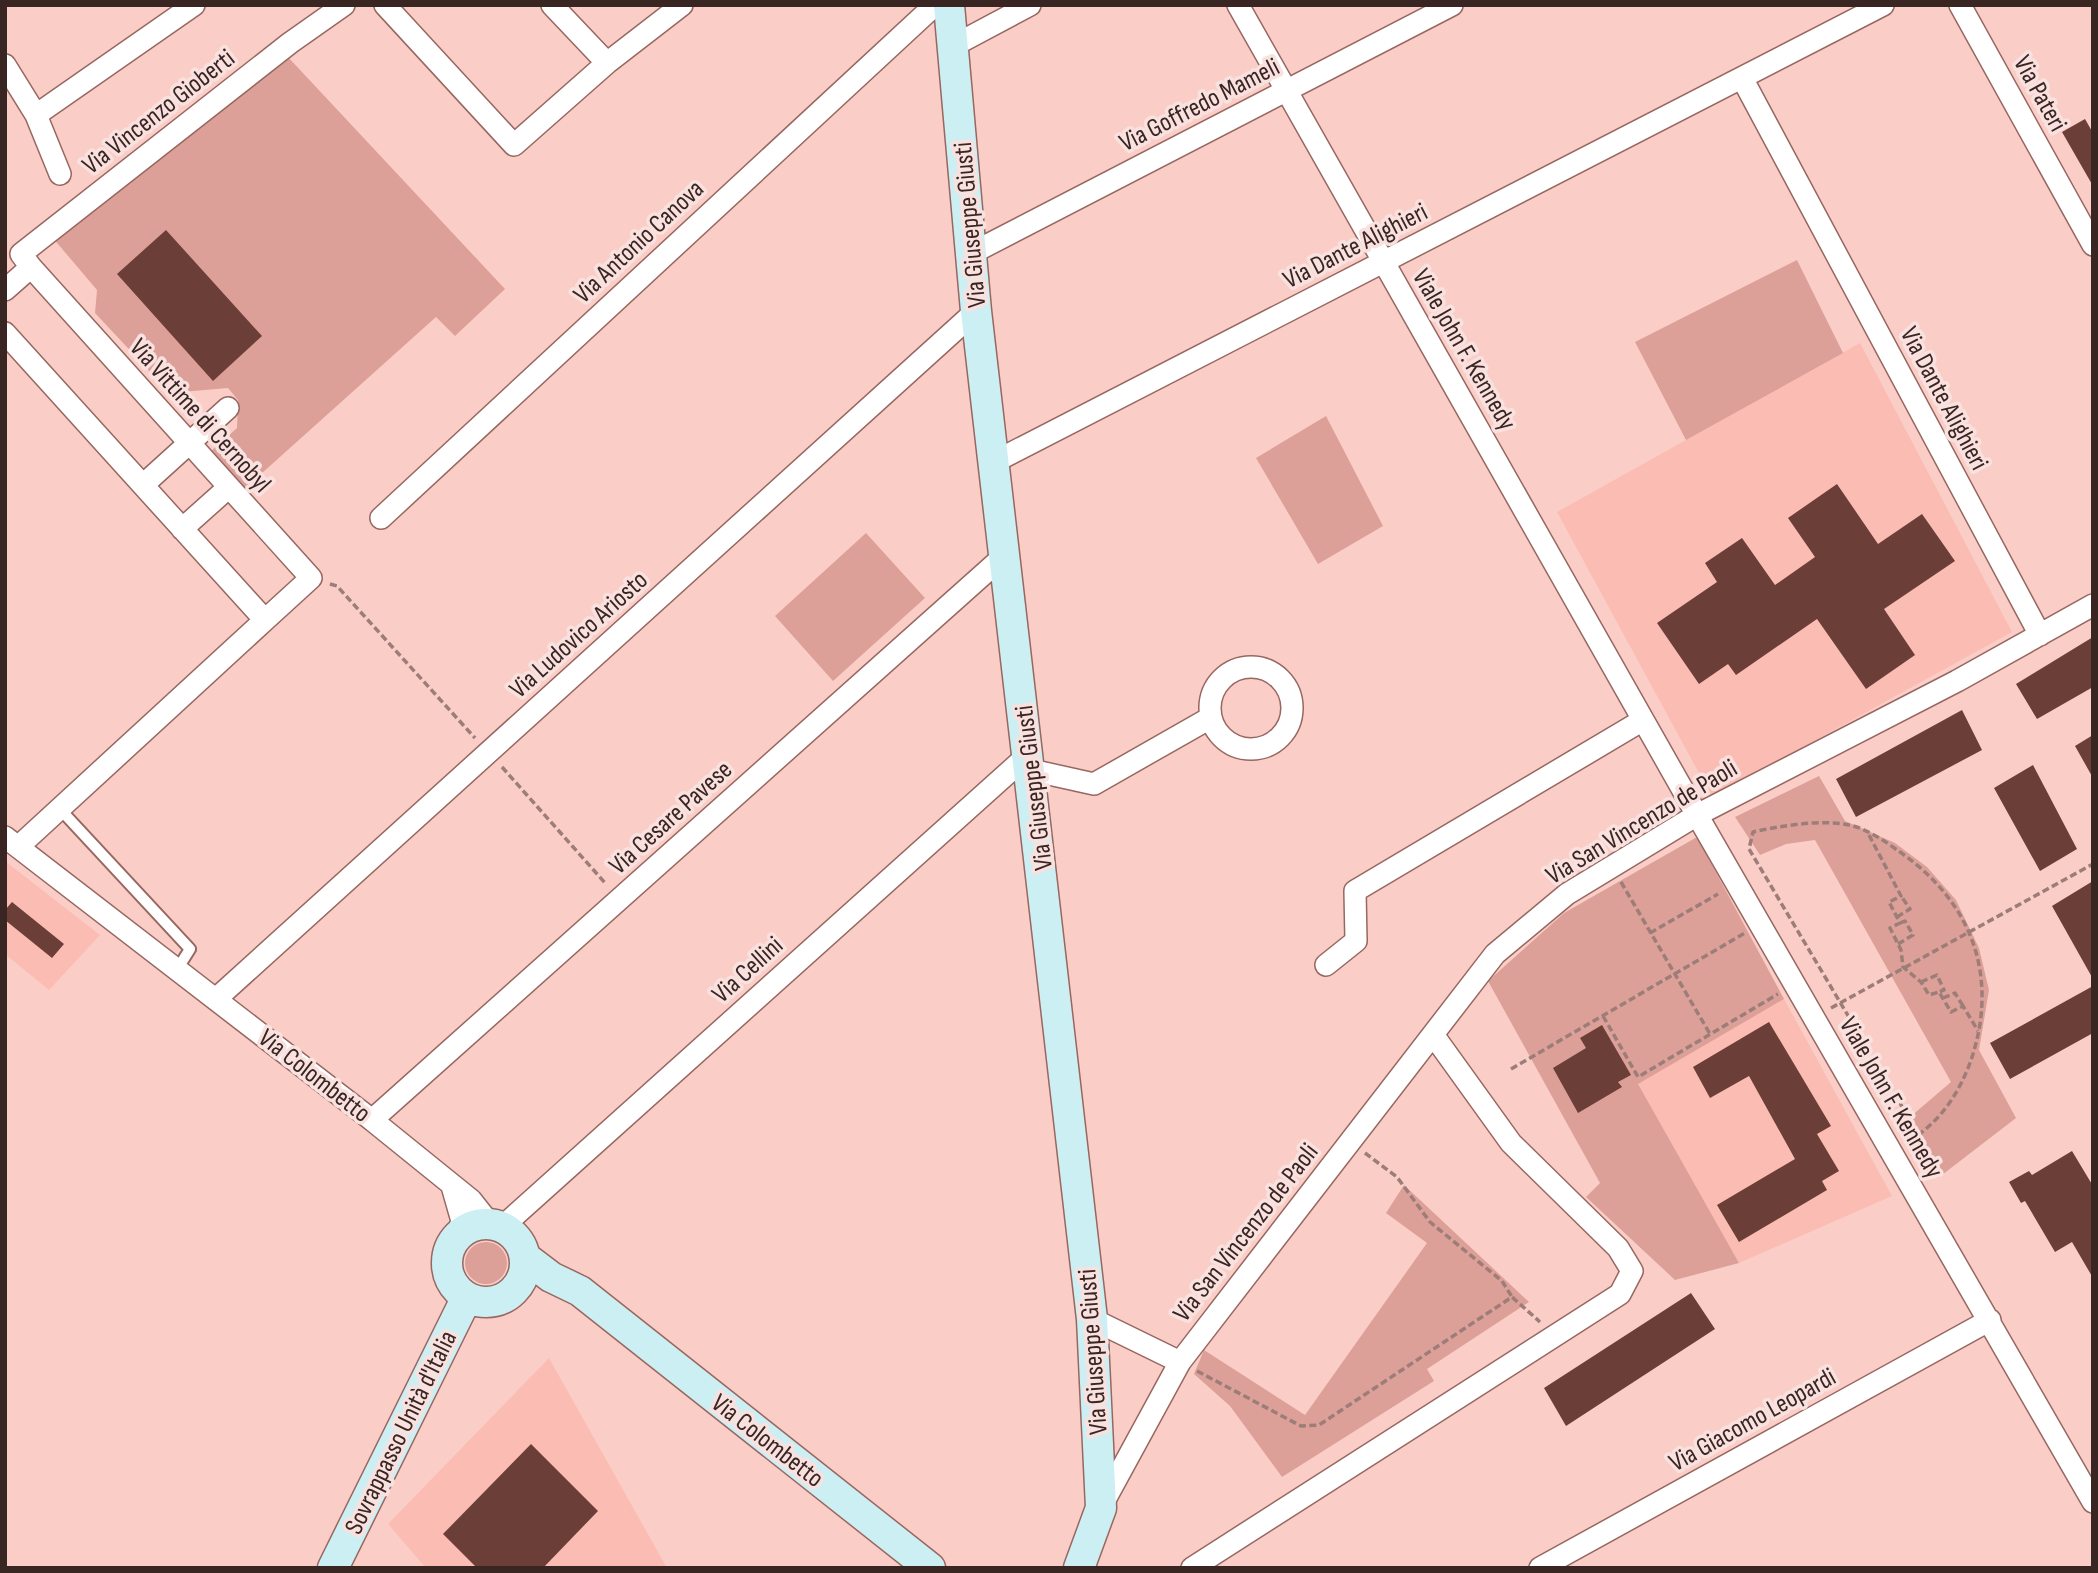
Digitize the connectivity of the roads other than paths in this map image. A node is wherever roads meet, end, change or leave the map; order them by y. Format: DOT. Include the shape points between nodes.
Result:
graph roads {
  1 [pos="194,5"];
  2 [pos="344,5"];
  3 [pos="385,5"];
  4 [pos="552,5"];
  5 [pos="682,5"];
  6 [pos="935,5"];
  7 [pos="949,5"];
  8 [pos="1030,5"];
  9 [pos="1238,5"];
  10 [pos="1452,5"];
  11 [pos="1883,5"];
  12 [pos="1960,5"];
  13 [pos="953,46"];
  14 [pos="607,64"];
  15 [pos="5,65"];
  16 [pos="1742,78"];
  17 [pos="1286,92"];
  18 [pos="36,115"];
  19 [pos="60,174"];
  20 [pos="2093,245"];
  21 [pos="972,253"];
  22 [pos="1383,262"];
  23 [pos="31,267"];
  24 [pos="5,290"];
  25 [pos="976,312"];
  26 [pos="5,333"];
  27 [pos="229,408"];
  28 [pos="189,443"];
  29 [pos="994,462"];
  30 [pos="143,485"];
  31 [pos="229,487"];
  32 [pos="381,519"];
  33 [pos="182,529"];
  34 [pos="1005,555"];
  35 [pos="2093,605"];
  36 [pos="265,620"];
  37 [pos="2040,635"];
  38 [pos="1210,718"];
  39 [pos="1643,720"];
  40 [pos="1030,762"];
  41 [pos="60,808"];
  42 [pos="1697,815"];
  43 [pos="12,842"];
  44 [pos="1326,965"];
  45 [pos="178,968"];
  46 [pos="217,998"];
  47 [pos="1434,1037"];
  48 [pos="372,1120"];
  49 [pos="451,1184"];
  50 [pos="496,1225"];
  51 [pos="457,1236"];
  52 [pos="526,1258"];
  53 [pos="510,1295"];
  54 [pos="467,1297"];
  55 [pos="606,1311"];
  56 [pos="1092,1318"];
  57 [pos="1990,1320"];
  58 [pos="1180,1362"];
  59 [pos="2093,1502"];
  60 [pos="1101,1508"];
  61 [pos="333,1568"];
  62 [pos="930,1568"];
  63 [pos="1079,1568"];
  64 [pos="1192,1568"];
  65 [pos="1540,1568"];
  1 -- 18 [label="street"];
  2 -- 23 [label="street, Via Vincenzo Gioberti" via="21,254"];
  3 -- 14 [label="street" via="514,145"];
  4 -- 14 [label="street"];
  5 -- 14 [label="street"];
  6 -- 32 [label="street, Via Antonio Canova"];
  7 -- 13 [label="street, Via Giuseppe Giusti"];
  8 -- 13 [label="street"];
  9 -- 17 [label="street, Viale John F. Kennedy"];
  10 -- 17 [label="street, Via Goffredo Mameli"];
  11 -- 16 [label="street, Via Dante Alighieri"];
  12 -- 20 [label="street, Via Pateri"];
  13 -- 21 [label="street, Via Giuseppe Giusti"];
  15 -- 18 [label="street"];
  16 -- 22 [label="street, Via Dante Alighieri"];
  16 -- 37 [label="street, Via Dante Alighieri"];
  17 -- 21 [label="street, Via Goffredo Mameli"];
  17 -- 22 [label="street, Viale John F. Kennedy"];
  18 -- 19 [label="street"];
  21 -- 25 [label="street, Via Giuseppe Giusti"];
  22 -- 29 [label="street, Via Dante Alighieri"];
  22 -- 39 [label="street, Viale John F. Kennedy"];
  23 -- 24 [label="street"];
  23 -- 28 [label="street, Via Vittime di Cernobyl"];
  25 -- 29 [label="street, Via Giuseppe Giusti"];
  25 -- 46 [label="street, Via Ludovico Ariosto"];
  26 -- 30 [label="street"];
  27 -- 28 [label="street"];
  28 -- 30 [label="street"];
  28 -- 31 [label="street, Via Vittime di Cernobyl"];
  29 -- 34 [label="street, Via Giuseppe Giusti"];
  30 -- 33 [label="street"];
  31 -- 33 [label="street"];
  31 -- 36 [label="street, Via Vittime di Cernobyl" via="311,578"];
  33 -- 36 [label="street"];
  34 -- 40 [label="street, Via Giuseppe Giusti"];
  34 -- 48 [label="street, Via Cesare Pavese"];
  35 -- 37 [label="street, Via San Vincenzo de Paoli"];
  36 -- 41 [label="street"];
  37 -- 42 [label="street, Via San Vincenzo de Paoli"];
  38 -- 40 [label="street" via="1094,784"];
  39 -- 42 [label="street, Viale John F. Kennedy"];
  39 -- 44 [label="street" via="1355,891 1356,942"];
  40 -- 50 [label="street, Via Cellini"];
  40 -- 56 [label="street, Via Giuseppe Giusti"];
  41 -- 43 [label="street"];
  41 -- 45 [label="lane" via="190,949"];
  42 -- 47 [label="street, Via San Vincenzo de Paoli" via="1567,894 1495,954"];
  42 -- 57 [label="street, Viale John F. Kennedy"];
  43 -- 45 [label="street, Via Colombetto"];
  45 -- 46 [label="street, Via Colombetto"];
  46 -- 48 [label="street, Via Colombetto"];
  47 -- 58 [label="street, Via San Vincenzo de Paoli"];
  47 -- 64 [label="street" via="1511,1143 1618,1248 1632,1271 1620,1294"];
  48 -- 49 [label="street, Via Colombetto"];
  49 -- 50 [label="street, Via Colombetto"];
  49 -- 51 [label="street" via="462,1221"];
  50 -- 51 [label="street" via="478,1224"];
  50 -- 52 [label="street, Via Colombetto" via="518,1240"];
  51 -- 54 [label="street" via="448,1253 448,1274"];
  52 -- 53 [label="street" via="521,1283"];
  52 -- 55 [label="street, Via Colombetto"];
  53 -- 54 [label="street, Via Colombetto" via="484,1303"];
  53 -- 55 [label="street, Via Colombetto" via="550,1293"];
  54 -- 61 [label="street, Sovrappasso Unità d'Italia"];
  55 -- 62 [label="street, Via Colombetto"];
  56 -- 58 [label="street, Via San Vincenzo de Paoli"];
  56 -- 60 [label="street, Via Giuseppe Giusti"];
  57 -- 59 [label="street, Viale John F. Kennedy"];
  57 -- 65 [label="street, Via Giacomo Leopardi"];
  58 -- 60 [label="street, Via San Vincenzo de Paoli"];
  60 -- 63 [label="street, Via Giuseppe Giusti"];
}
